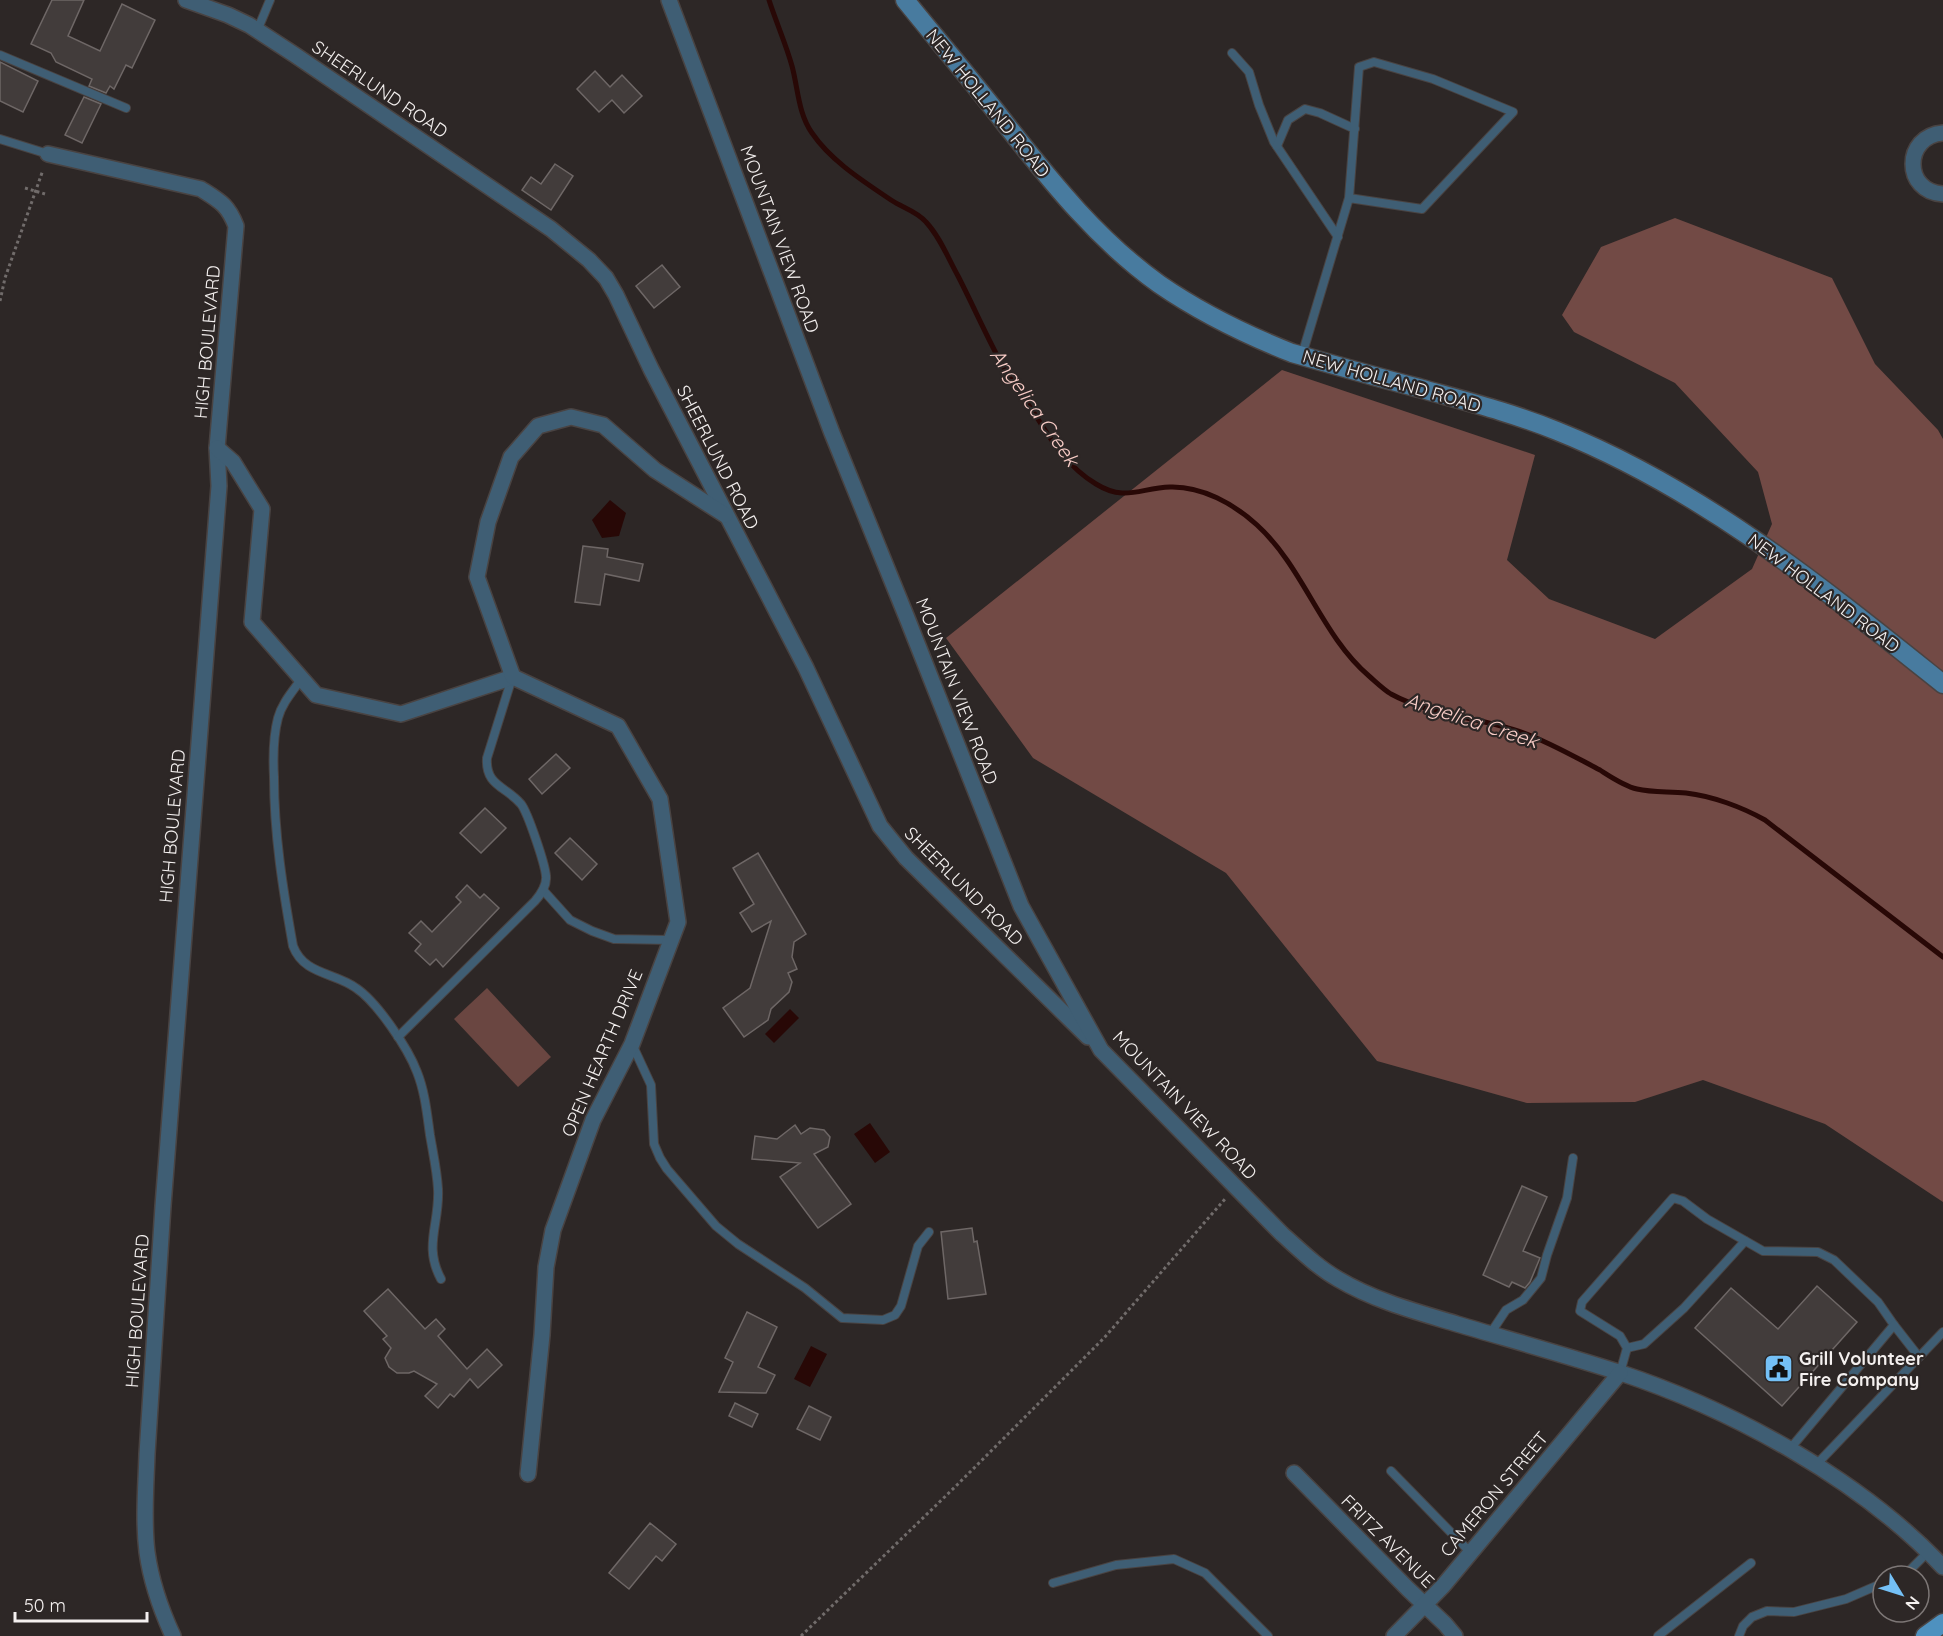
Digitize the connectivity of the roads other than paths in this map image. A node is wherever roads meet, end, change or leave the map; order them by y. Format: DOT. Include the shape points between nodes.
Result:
graph roads {
  1 [pos="186,0"];
  2 [pos="270,0"];
  3 [pos="669,0"];
  4 [pos="905,0"];
  5 [pos="257,31"];
  6 [pos="1232,53"];
  7 [pos="0,56"];
  8 [pos="126,108"];
  9 [pos="1355,129"];
  10 [pos="1943,134"];
  11 [pos="0,139"];
  12 [pos="1277,146"];
  13 [pos="48,154"];
  14 [pos="1943,194"];
  15 [pos="1349,198"];
  16 [pos="1338,237"];
  17 [pos="1302,356"];
  18 [pos="217,448"];
  19 [pos="726,516"];
  20 [pos="513,677"];
  21 [pos="302,678"];
  22 [pos="1943,684"];
  23 [pos="543,890"];
  24 [pos="671,940"];
  25 [pos="398,1038"];
  26 [pos="632,1044"];
  27 [pos="1101,1050"];
  28 [pos="1573,1158"];
  29 [pos="929,1232"];
  30 [pos="1744,1242"];
  31 [pos="441,1279"];
  32 [pos="1894,1325"];
  33 [pos="1943,1332"];
  34 [pos="1490,1334"];
  35 [pos="1627,1348"];
  36 [pos="1919,1357"];
  37 [pos="1620,1373"];
  38 [pos="1789,1450"];
  39 [pos="1816,1465"];
  40 [pos="1391,1471"];
  41 [pos="1294,1473"];
  42 [pos="528,1474"];
  43 [pos="1928,1552"];
  44 [pos="1471,1553"];
  45 [pos="1751,1563"];
  46 [pos="1916,1564"];
  47 [pos="1943,1567"];
  48 [pos="1053,1584"];
  49 [pos="1871,1588"];
  50 [pos="1425,1605"];
  51 [pos="1943,1623"];
  52 [pos="173,1636"];
  53 [pos="1268,1636"];
  54 [pos="1394,1636"];
  55 [pos="1455,1636"];
  56 [pos="1658,1636"];
  57 [pos="1739,1636"];
  58 [pos="1925,1636"];
  1 -- 5 [label="street, SHEERLUND ROAD" via="228,15"];
  2 -- 5 [label="lane"];
  3 -- 27 [label="street, MOUNTAIN VIEW ROAD" via="832,433 1021,906"];
  4 -- 17 [label="main road, NEW HOLLAND ROAD" via="1048,178 1121,253 1201,311"];
  5 -- 19 [label="street, SHEERLUND ROAD" via="551,229 606,278"];
  6 -- 12 [label="lane" via="1249,72"];
  7 -- 8 [label="lane"];
  9 -- 12 [label="lane" via="1305,109 1288,120"];
  9 -- 15 [label="lane"];
  9 -- 15 [label="lane" via="1359,67 1374,62 1433,79 1513,111 1422,209"];
  10 -- 14 [label="street" via="1926,138 1918,146 1913,166 1921,185"];
  11 -- 13 [label="lane"];
  12 -- 16 [label="lane"];
  13 -- 18 [label="street, HIGH BOULEVARD" via="201,189 229,210 236,226"];
  15 -- 16 [label="lane"];
  16 -- 17 [label="lane"];
  17 -- 22 [label="main road, NEW HOLLAND ROAD" via="1556,430 1635,467 1686,494 1794,567"];
  18 -- 21 [label="street" via="234,462 262,509 252,621"];
  18 -- 52 [label="street, HIGH BOULEVARD" via="219,486 146,1482 147,1551 155,1588"];
  19 -- 20 [label="street" via="655,470 603,425 571,417 538,426 511,457 488,522 477,577"];
  19 -- 27 [label="street, SHEERLUND ROAD" via="806,668 880,826 906,858"];
  20 -- 21 [label="street" via="401,714 316,695"];
  20 -- 23 [label="lane" via="486,769 489,777 521,804 531,823 546,876"];
  20 -- 24 [label="street, OPEN HEARTH DRIVE" via="618,726 660,799 678,922"];
  21 -- 25 [label="lane" via="278,718 273,759 278,848 293,946 306,966 355,987"];
  23 -- 24 [label="lane" via="570,920 592,931 614,939"];
  23 -- 25 [label="lane"];
  24 -- 26 [label="street, OPEN HEARTH DRIVE"];
  25 -- 31 [label="lane" via="418,1073 427,1114 438,1192 431,1245"];
  26 -- 29 [label="lane" via="651,1085 654,1144 667,1169 716,1226 842,1318 883,1320 895,1315 918,1246"];
  26 -- 42 [label="street, OPEN HEARTH DRIVE" via="593,1120 553,1230 546,1267"];
  27 -- 34 [label="street, MOUNTAIN VIEW ROAD" via="1308,1258 1337,1279 1373,1297"];
  28 -- 34 [label="lane" via="1567,1198 1541,1278 1523,1300 1506,1310"];
  30 -- 32 [label="lane" via="1763,1251 1818,1252 1834,1260 1878,1302"];
  30 -- 35 [label="lane" via="1684,1308 1644,1344"];
  30 -- 35 [label="lane" via="1673,1198 1582,1302 1580,1311 1620,1336"];
  32 -- 36 [label="lane"];
  32 -- 38 [label="lane"];
  33 -- 36 [label="lane"];
  34 -- 37 [label="street, MOUNTAIN VIEW ROAD"];
  35 -- 37 [label="lane"];
  36 -- 39 [label="lane"];
  37 -- 38 [label="street, MOUNTAIN VIEW ROAD" via="1704,1406"];
  37 -- 44 [label="street, CAMERON STREET"];
  38 -- 39 [label="street, MOUNTAIN VIEW ROAD"];
  39 -- 43 [label="street, MOUNTAIN VIEW ROAD" via="1886,1515"];
  40 -- 44 [label="lane"];
  41 -- 50 [label="street, FRITZ AVENUE"];
  43 -- 46 [label="lane"];
  43 -- 47 [label="street, MOUNTAIN VIEW ROAD"];
  44 -- 50 [label="street, CAMERON STREET"];
  45 -- 56 [label="lane"];
  48 -- 53 [label="lane" via="1116,1565 1174,1559 1205,1573"];
  49 -- 57 [label="lane" via="1794,1612 1767,1611 1752,1617"];
  50 -- 54 [label="street, CAMERON STREET"];
  50 -- 55 [label="street, FRITZ AVENUE"];
  51 -- 58 [label="main road"];
}
